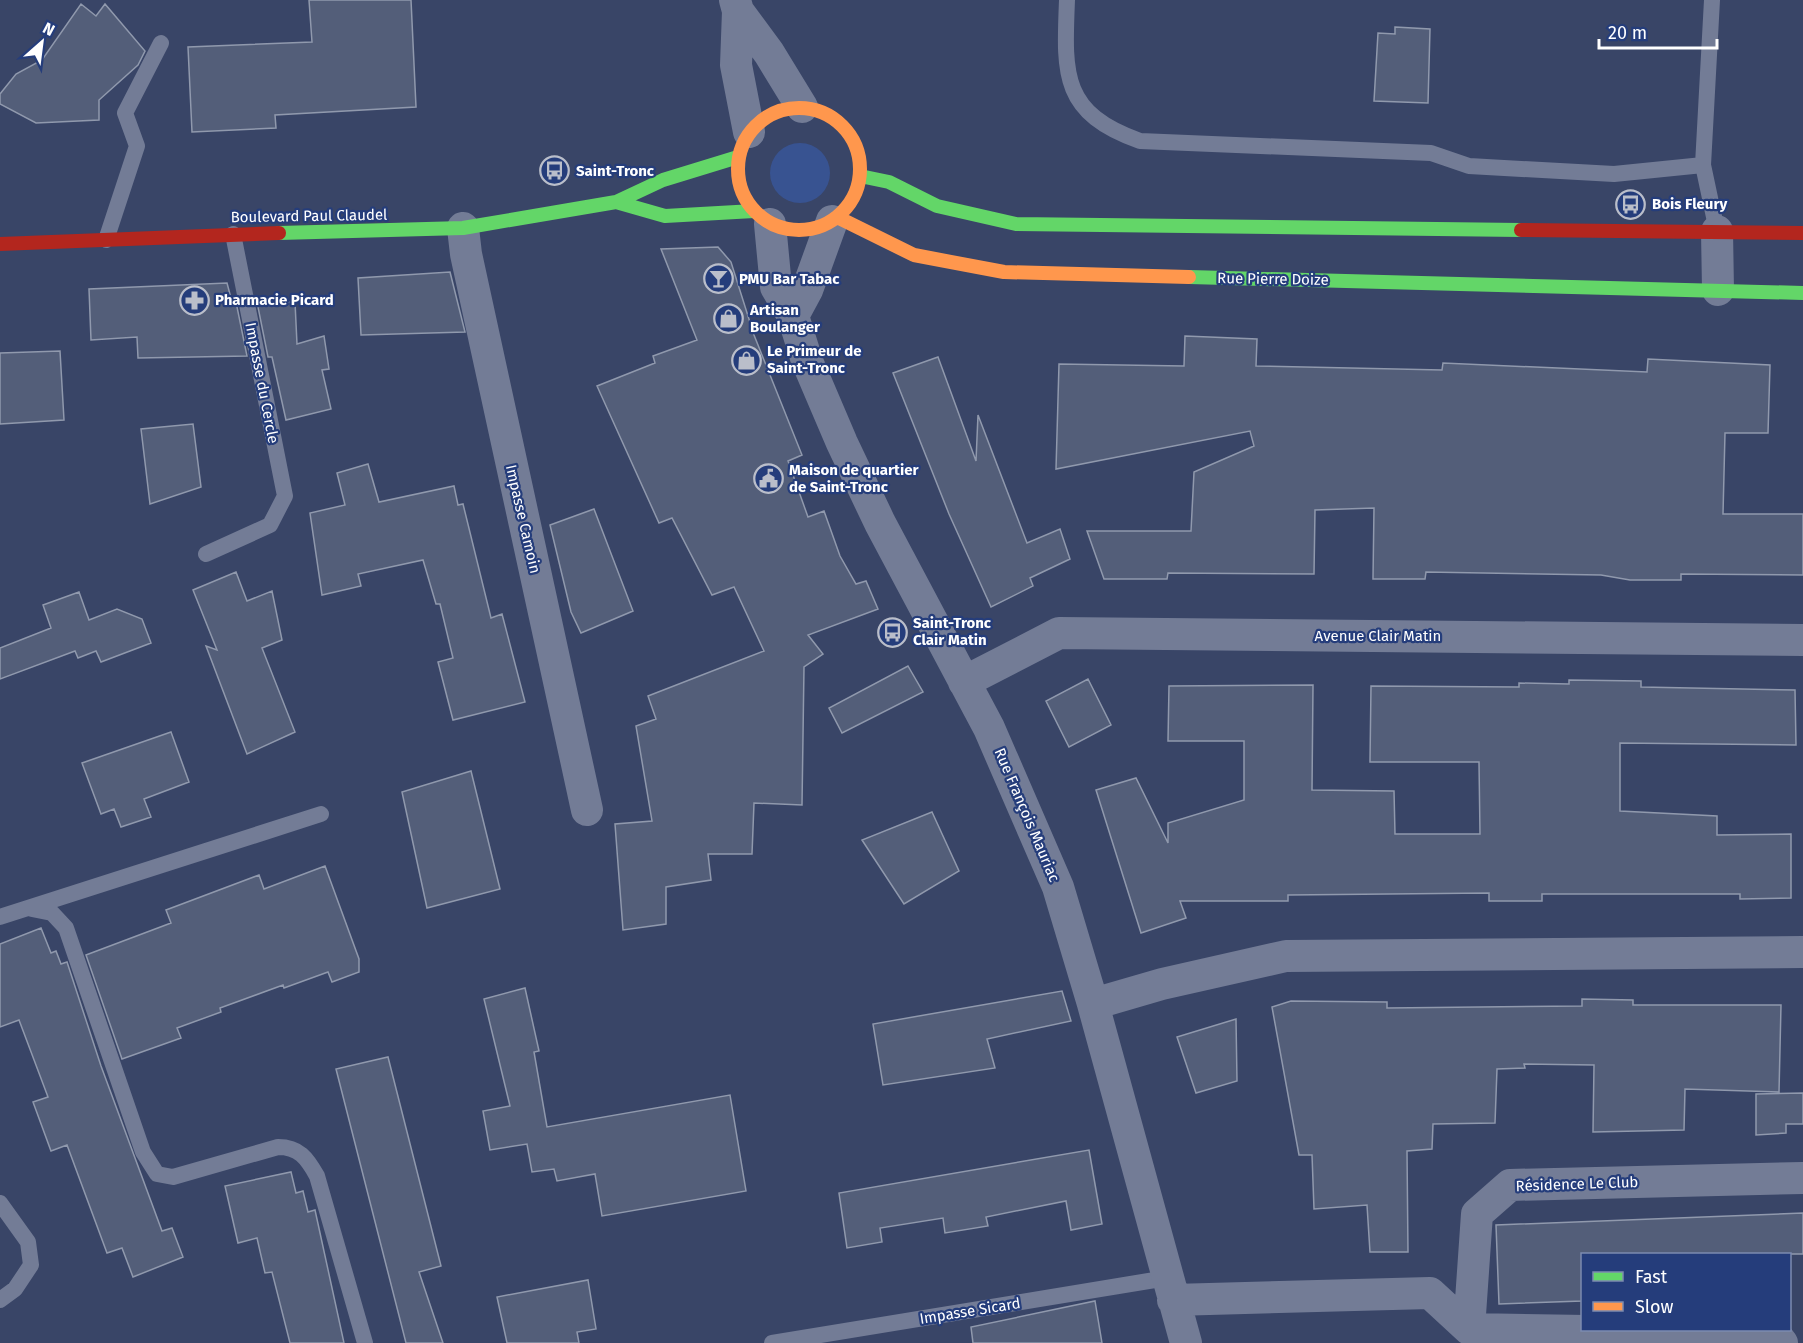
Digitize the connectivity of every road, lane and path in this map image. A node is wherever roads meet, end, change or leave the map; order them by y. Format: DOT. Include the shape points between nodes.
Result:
graph roads {
  1 [pos="1067,0"];
  2 [pos="1712,0"];
  3 [pos="736,5"];
  4 [pos="161,43"];
  5 [pos="802,107"];
  6 [pos="744,145"];
  7 [pos="1703,165"];
  8 [pos="860,176"];
  9 [pos="616,202"];
  10 [pos="762,217"];
  11 [pos="835,219"];
  12 [pos="463,228"];
  13 [pos="1717,231"];
  14 [pos="1803,233"];
  15 [pos="233,234"];
  16 [pos="106,240"];
  17 [pos="1,246"];
  18 [pos="1718,290"];
  19 [pos="1803,293"];
  20 [pos="793,316"];
  21 [pos="206,554"];
  22 [pos="1803,640"];
  23 [pos="964,682"];
  24 [pos="587,810"];
  25 [pos="321,814"];
  26 [pos="32,909"];
  27 [pos="0,917"];
  28 [pos="1803,952"];
  29 [pos="1093,1004"];
  30 [pos="1803,1178"];
  31 [pos="0,1203"];
  32 [pos="1170,1289"];
  33 [pos="0,1300"];
  34 [pos="1468,1329"];
  35 [pos="1581,1331"];
  36 [pos="1591,1331"];
  37 [pos="364,1343"];
  38 [pos="772,1343"];
  39 [pos="1186,1343"];
  40 [pos="1782,1343"];
  1 -- 7 [label="lane" via="1065,60 1074,95 1116,132 1140,141 1431,153 1468,166 1614,174"];
  2 -- 7 [label="lane"];
  3 -- 5 [label="street, Rue François Mauriac"];
  3 -- 6 [label="street, Rue François Mauriac" via="736,65"];
  4 -- 16 [label="lane" via="125,113 137,146"];
  5 -- 6 [label="street" via="764,118"];
  5 -- 8 [label="street" via="832,117 845,128 860,159"];
  6 -- 9 [label="street, Boulevard Paul Claudel"];
  6 -- 10 [label="street, Rue François Mauriac" via="738,177 743,195"];
  7 -- 13 [label="lane"];
  8 -- 11 [label="street" via="856,192"];
  8 -- 13 [label="street" via="889,182 937,206 1016,224"];
  9 -- 10 [label="street, Boulevard Paul Claudel" via="665,216"];
  9 -- 12 [label="street, Boulevard Paul Claudel"];
  10 -- 11 [label="street" via="791,230 812,229"];
  10 -- 20 [label="street, Rue François Mauriac" via="776,287"];
  11 -- 18 [label="street, Rue Pierre Doize" via="914,255 1004,272"];
  11 -- 20 [label="street"];
  12 -- 15 [label="street, Boulevard Paul Claudel"];
  12 -- 24 [label="street, Impasse Camoin" via="465,254"];
  13 -- 14 [label="street"];
  13 -- 18 [label="street"];
  15 -- 16 [label="street, Boulevard Paul Claudel"];
  15 -- 21 [label="lane, Impasse du Cercle" via="285,496 270,525"];
  16 -- 17 [label="street, Boulevard Paul Claudel"];
  18 -- 19 [label="street, Rue Pierre Doize"];
  20 -- 23 [label="street, Rue François Mauriac" via="807,361 842,443"];
  22 -- 23 [label="street, Avenue Clair Matin" via="1059,633"];
  23 -- 29 [label="street, Rue François Mauriac" via="1058,887"];
  25 -- 26 [label="lane"];
  26 -- 27 [label="lane"];
  26 -- 37 [label="lane" via="52,913 66,928 143,1152 157,1174 173,1177 278,1147 291,1147 310,1163"];
  28 -- 29 [label="street" via="1286,956"];
  29 -- 32 [label="street, Rue François Mauriac"];
  30 -- 34 [label="street, Résidence Le Club" via="1510,1185 1477,1214"];
  31 -- 33 [label="lane" via="28,1242 31,1265 15,1289"];
  32 -- 34 [label="street" via="1430,1293"];
  32 -- 38 [label="lane, Impasse Sicard"];
  32 -- 39 [label="street, Rue François Mauriac"];
  34 -- 35 [label="street"];
  36 -- 40 [label="street" via="1775,1334"];
}
